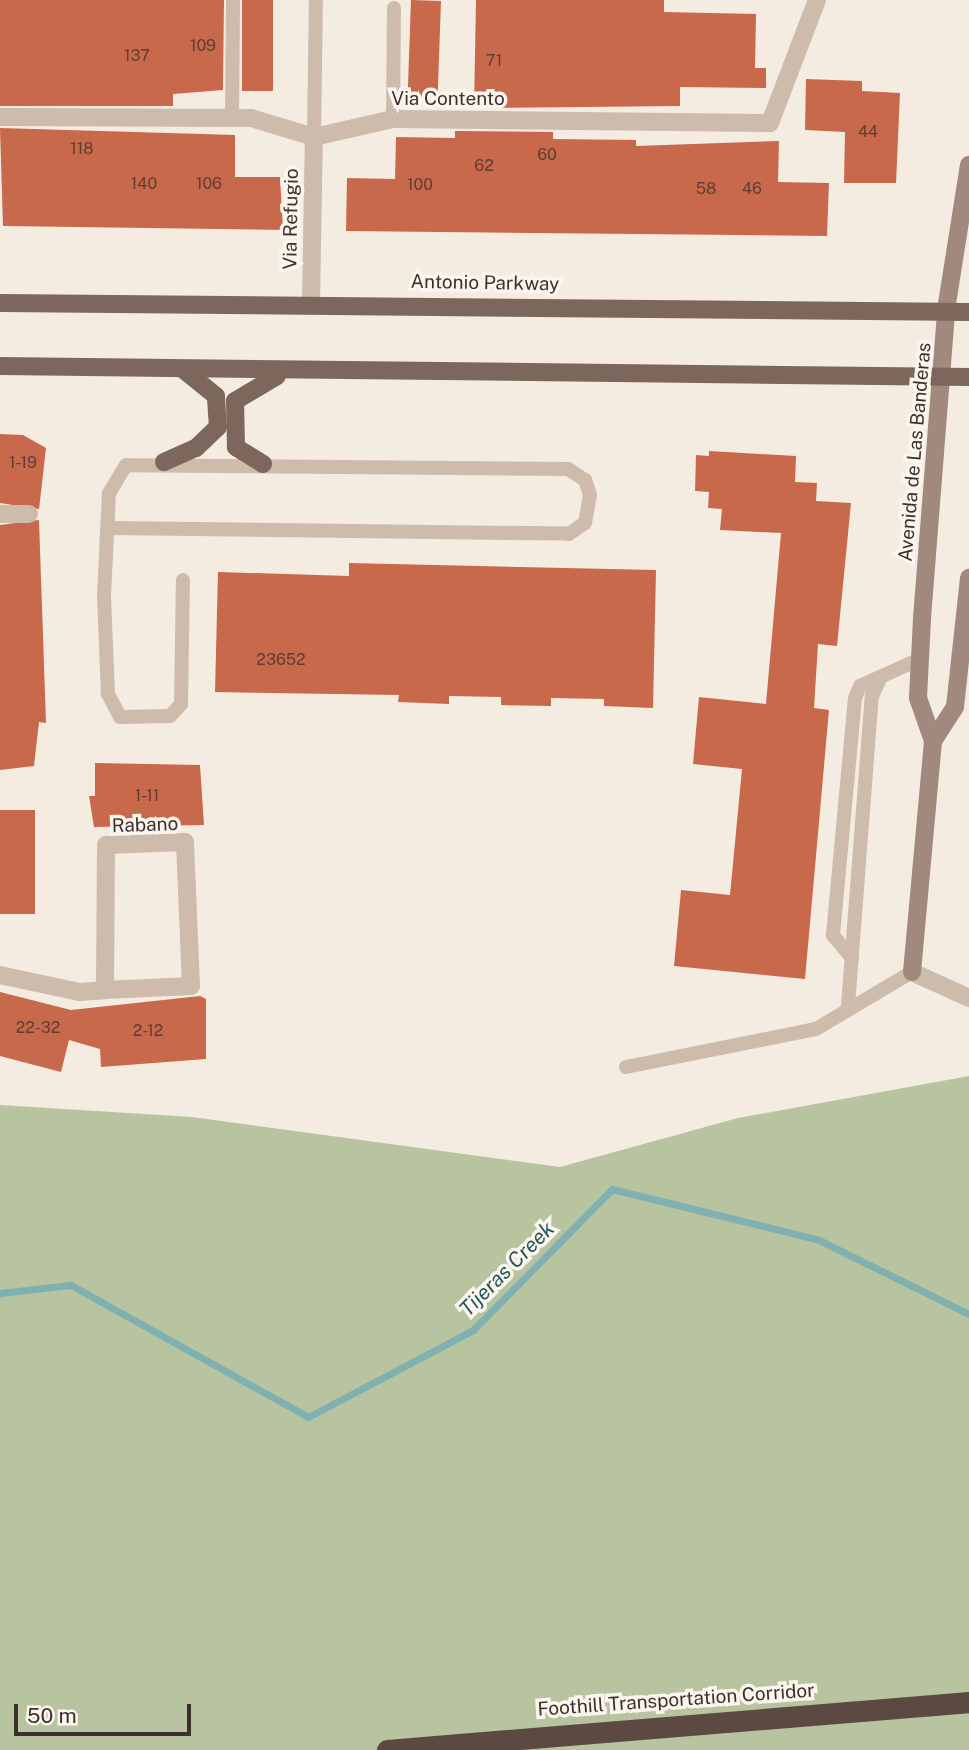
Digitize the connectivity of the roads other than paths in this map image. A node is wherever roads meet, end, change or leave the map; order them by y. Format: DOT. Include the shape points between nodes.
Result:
graph roads {
  1 [pos="316,0"];
  2 [pos="817,0"];
  3 [pos="233,2"];
  4 [pos="394,8"];
  5 [pos="0,117"];
  6 [pos="232,118"];
  7 [pos="393,119"];
  8 [pos="314,137"];
  9 [pos="969,166"];
  10 [pos="311,302"];
  11 [pos="0,303"];
  12 [pos="946,310"];
  13 [pos="969,312"];
  14 [pos="0,366"];
  15 [pos="184,370"];
  16 [pos="291,372"];
  17 [pos="943,376"];
  18 [pos="969,377"];
  19 [pos="164,462"];
  20 [pos="263,464"];
  21 [pos="0,514"];
  22 [pos="29,514"];
  23 [pos="109,528"];
  24 [pos="969,578"];
  25 [pos="183,580"];
  26 [pos="920,659"];
  27 [pos="933,741"];
  28 [pos="912,971"];
  29 [pos="0,975"];
  30 [pos="105,990"];
  31 [pos="969,998"];
  32 [pos="848,1004"];
  33 [pos="626,1067"];
  34 [pos="969,1702"];
  35 [pos="387,1750"];
  1 -- 8 [label="lane"];
  2 -- 7 [label="street, Via Contento" via="770,123"];
  3 -- 6 [label="lane"];
  4 -- 7 [label="lane"];
  5 -- 6 [label="street, Via Contento"];
  6 -- 8 [label="street, Via Contento"];
  7 -- 8 [label="street, Via Contento"];
  8 -- 10 [label="street, Via Refugio"];
  9 -- 12 [label="street, Avenida de Las Banderas"];
  10 -- 11 [label="main road, Antonio Parkway"];
  10 -- 12 [label="main road, Antonio Parkway"];
  12 -- 13 [label="main road, Antonio Parkway"];
  12 -- 17 [label="street, Avenida de Las Banderas"];
  14 -- 15 [label="main road"];
  15 -- 16 [label="main road"];
  15 -- 19 [label="main road" via="216,396 218,427 196,449"];
  16 -- 17 [label="main road"];
  16 -- 20 [label="main road" via="261,381 235,401 236,447"];
  17 -- 18 [label="main road"];
  17 -- 26 [label="street, Avenida de Las Banderas"];
  19 -- 20 [label="lane"];
  19 -- 23 [label="lane" via="125,465 109,493"];
  20 -- 23 [label="lane" via="568,469 585,480 589,509 579,531 569,534"];
  21 -- 22 [label="street"];
  23 -- 25 [label="lane" via="108,694 120,717 170,716 181,704"];
  24 -- 27 [label="street, Avenida de Las Banderas" via="956,707"];
  26 -- 27 [label="street, Avenida de Las Banderas" via="918,698"];
  26 -- 32 [label="lane" via="860,686 855,698 833,935 852,957"];
  27 -- 28 [label="street, Avenida de Las Banderas"];
  28 -- 31 [label="street"];
  28 -- 32 [label="lane"];
  29 -- 30 [label="street, Rabano" via="79,992"];
  30 -- 30 [label="street, Rabano" via="191,986 186,842 106,845"];
  32 -- 33 [label="lane" via="816,1029"];
  34 -- 35 [label="highway, Foothill Transportation Corridor"];
}
